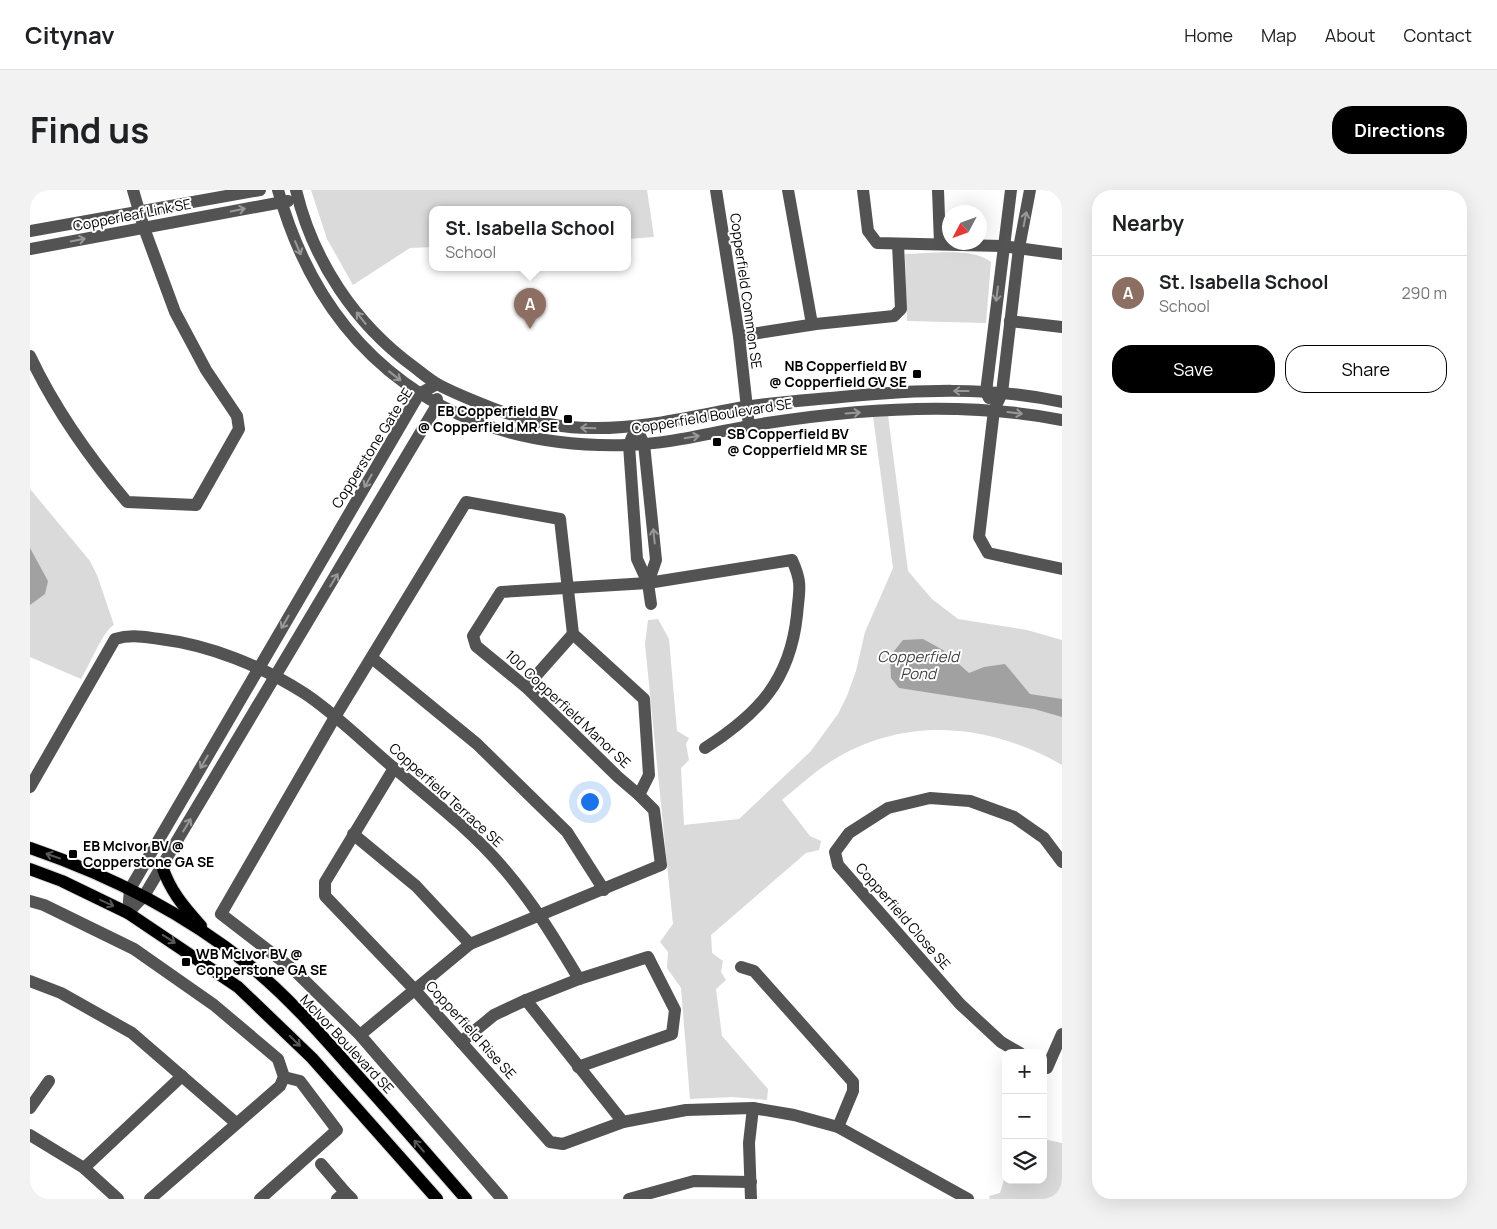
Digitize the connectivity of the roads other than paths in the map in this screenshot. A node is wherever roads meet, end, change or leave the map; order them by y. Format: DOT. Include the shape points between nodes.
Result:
graph roads {
  1 [pos="133,190"];
  2 [pos="260,190"];
  3 [pos="716,190"];
  4 [pos="788,190"];
  5 [pos="863,190"];
  6 [pos="938,190"];
  7 [pos="1010,190"];
  8 [pos="1030,190"];
  9 [pos="297,194"];
  10 [pos="204,195"];
  11 [pos="280,196"];
  12 [pos="138,212"];
  13 [pos="144,228"];
  14 [pos="30,231"];
  15 [pos="898,244"];
  16 [pos="940,244"];
  17 [pos="1002,246"];
  18 [pos="1019,248"];
  19 [pos="30,249"];
  20 [pos="1062,254"];
  21 [pos="1010,321"];
  22 [pos="812,324"];
  23 [pos="1062,327"];
  24 [pos="738,336"];
  25 [pos="30,356"];
  26 [pos="437,384"];
  27 [pos="986,392"];
  28 [pos="1002,392"];
  29 [pos="419,394"];
  30 [pos="1062,402"];
  31 [pos="437,405"];
  32 [pos="746,407"];
  33 [pos="994,410"];
  34 [pos="1062,420"];
  35 [pos="750,426"];
  36 [pos="636,427"];
  37 [pos="644,444"];
  38 [pos="629,445"];
  39 [pos="1062,569"];
  40 [pos="648,583"];
  41 [pos="567,588"];
  42 [pos="651,604"];
  43 [pos="573,634"];
  44 [pos="372,658"];
  45 [pos="258,669"];
  46 [pos="276,677"];
  47 [pos="526,687"];
  48 [pos="335,717"];
  49 [pos="704,748"];
  50 [pos="394,768"];
  51 [pos="30,787"];
  52 [pos="640,795"];
  53 [pos="353,834"];
  54 [pos="30,848"];
  55 [pos="1062,862"];
  56 [pos="162,866"];
  57 [pos="30,870"];
  58 [pos="130,889"];
  59 [pos="604,890"];
  60 [pos="144,896"];
  61 [pos="30,901"];
  62 [pos="128,913"];
  63 [pos="540,914"];
  64 [pos="212,937"];
  65 [pos="470,944"];
  66 [pos="741,967"];
  67 [pos="579,979"];
  68 [pos="30,981"];
  69 [pos="414,988"];
  70 [pos="526,1000"];
  71 [pos="1062,1034"];
  72 [pos="360,1035"];
  73 [pos="462,1042"];
  74 [pos="1013,1049"];
  75 [pos="1047,1064"];
  76 [pos="578,1066"];
  77 [pos="182,1076"];
  78 [pos="284,1078"];
  79 [pos="49,1081"];
  80 [pos="30,1108"];
  81 [pos="753,1108"];
  82 [pos="623,1122"];
  83 [pos="236,1123"];
  84 [pos="838,1127"];
  85 [pos="30,1134"];
  86 [pos="321,1164"];
  87 [pos="84,1168"];
  88 [pos="751,1182"];
  89 [pos="345,1197"];
  90 [pos="118,1199"];
  91 [pos="150,1199"];
  92 [pos="260,1199"];
  93 [pos="437,1199"];
  94 [pos="466,1199"];
  95 [pos="502,1199"];
  96 [pos="629,1199"];
  97 [pos="751,1199"];
  98 [pos="968,1199"];
  1 -- 12 [label="street"];
  2 -- 10 [label="street, Copperleaf Link SE"];
  3 -- 24 [label="street, Copperfield Common SE"];
  4 -- 22 [label="street"];
  5 -- 15 [label="street" via="868,232 877,243"];
  6 -- 16 [label="street"];
  7 -- 17 [label="street"];
  18 -- 8 [label="street, one-way"];
  9 -- 11 [label="street, Copperleaf Link SE"];
  26 -- 9 [label="street, Copperfield Boulevard SE, one-way" via="395,353 366,325 342,294 310,234"];
  10 -- 12 [label="street, Copperleaf Link SE"];
  13 -- 11 [label="street, Copperleaf Link SE, one-way"];
  11 -- 29 [label="street, Copperfield Boulevard SE, one-way" via="308,271 329,305 354,338"];
  12 -- 13 [label="street"];
  12 -- 14 [label="street, Copperleaf Link SE"];
  19 -- 13 [label="street, Copperleaf Link SE, one-way"];
  13 -- 25 [label="street" via="175,312 206,370 237,416 239,429 196,505 127,502 61,413"];
  15 -- 16 [label="street"];
  15 -- 22 [label="street" via="900,309 894,316"];
  16 -- 17 [label="street"];
  17 -- 18 [label="street"];
  17 -- 27 [label="street, one-way"];
  18 -- 20 [label="street"];
  18 -- 21 [label="street"];
  21 -- 23 [label="street"];
  21 -- 28 [label="street"];
  22 -- 24 [label="street"];
  24 -- 32 [label="street, Copperfield Common SE"];
  26 -- 29 [label="street, Copperstone Gate SE"];
  26 -- 31 [label="street"];
  36 -- 26 [label="street, Copperfield Boulevard SE, one-way" via="553,426 514,416"];
  27 -- 28 [label="street, Copperfield Boulevard SE"];
  27 -- 32 [label="street, Copperfield Boulevard SE, one-way" via="908,391"];
  27 -- 33 [label="street"];
  28 -- 30 [label="street, Copperfield Boulevard SE"];
  28 -- 33 [label="street"];
  29 -- 31 [label="street, Copperfield Boulevard SE"];
  29 -- 45 [label="street, Copperstone Gate SE, one-way"];
  31 -- 38 [label="street, Copperfield Boulevard SE" via="510,433 542,440"];
  46 -- 31 [label="street, one-way"];
  32 -- 35 [label="street, Copperfield Common SE"];
  32 -- 36 [label="street, Copperfield Boulevard SE"];
  33 -- 34 [label="street, Copperfield Boulevard SE, one-way"];
  35 -- 33 [label="street, Copperfield Boulevard SE, one-way" via="812,416 896,410"];
  33 -- 39 [label="street" via="980,537 988,553"];
  37 -- 35 [label="street, Copperfield Boulevard SE, one-way"];
  36 -- 37 [label="street"];
  36 -- 38 [label="street"];
  37 -- 38 [label="street, Copperfield Boulevard SE"];
  40 -- 37 [label="street, one-way" via="656,560"];
  38 -- 40 [label="street" via="637,559"];
  40 -- 41 [label="street, 100 Copperfield Manor SE"];
  40 -- 42 [label="street"];
  40 -- 49 [label="street, 100 Copperfield Manor SE" via="792,560 800,578 794,640 785,669 766,697 738,725"];
  41 -- 43 [label="street"];
  41 -- 44 [label="street" via="560,519 466,502"];
  41 -- 47 [label="street, 100 Copperfield Manor SE" via="501,592 473,636 476,646"];
  43 -- 47 [label="street"];
  43 -- 52 [label="street" via="644,700 649,776"];
  44 -- 48 [label="street"];
  44 -- 59 [label="street" via="477,744 567,832"];
  45 -- 46 [label="street, Copperfield Terrace SE"];
  45 -- 51 [label="street, Copperfield Terrace SE" via="185,642 127,635 115,639"];
  45 -- 58 [label="street, Copperstone Gate SE, one-way"];
  46 -- 48 [label="street, Copperfield Terrace SE"];
  56 -- 46 [label="street, one-way"];
  47 -- 52 [label="street, 100 Copperfield Manor SE"];
  48 -- 50 [label="street, Copperfield Terrace SE"];
  48 -- 72 [label="street" via="222,914 294,970"];
  50 -- 53 [label="street, Copperfield Rise SE"];
  50 -- 63 [label="street, Copperfield Terrace SE" via="470,834 504,869"];
  52 -- 59 [label="street, 100 Copperfield Manor SE" via="654,810 662,865"];
  53 -- 65 [label="street" via="416,886"];
  53 -- 69 [label="street, Copperfield Rise SE" via="325,882 325,896"];
  58 -- 54 [label="main road, McIvor Boulevard SE, one-way"];
  55 -- 74 [label="street, Copperfield Close SE" via="1044,838 1014,817 970,800 930,798 888,808 849,833 835,852 838,865 960,1004"];
  56 -- 60 [label="street"];
  56 -- 64 [label="main road" via="168,885 182,905"];
  57 -- 62 [label="main road, one-way" via="62,881"];
  58 -- 60 [label="main road, McIvor Boulevard SE"];
  58 -- 62 [label="street, Copperstone Gate SE"];
  59 -- 63 [label="street"];
  60 -- 62 [label="street"];
  60 -- 64 [label="main road, McIvor Boulevard SE"];
  61 -- 78 [label="street" via="134,949 214,1005 278,1059"];
  62 -- 93 [label="main road, one-way" via="238,987 277,1023"];
  63 -- 65 [label="street"];
  63 -- 67 [label="street, Copperfield Terrace SE"];
  94 -- 64 [label="main road, McIvor Boulevard SE, one-way" via="323,1037 251,966"];
  65 -- 69 [label="street"];
  66 -- 84 [label="street" via="754,971 852,1082 853,1091"];
  67 -- 70 [label="street"];
  67 -- 76 [label="street" via="648,958 676,1010 672,1034"];
  68 -- 77 [label="street" via="61,993 132,1034"];
  69 -- 72 [label="street"];
  69 -- 73 [label="street, Copperfield Rise SE"];
  70 -- 73 [label="street" via="494,1015"];
  70 -- 76 [label="street"];
  71 -- 75 [label="street"];
  72 -- 95 [label="street"];
  73 -- 82 [label="street, Copperfield Rise SE" via="550,1142 563,1144"];
  76 -- 82 [label="street"];
  77 -- 83 [label="street"];
  77 -- 87 [label="street"];
  78 -- 83 [label="street" via="280,1086"];
  78 -- 92 [label="street" via="300,1081 337,1130"];
  79 -- 80 [label="street"];
  81 -- 82 [label="street, Copperfield Rise SE" via="686,1110"];
  81 -- 84 [label="street, Copperfield Rise SE"];
  81 -- 88 [label="street" via="749,1142"];
  83 -- 91 [label="street"];
  84 -- 98 [label="street, Copperfield Rise SE"];
  85 -- 87 [label="street"];
  86 -- 89 [label="street"];
  87 -- 90 [label="street"];
  88 -- 96 [label="street" via="694,1181"];
  88 -- 97 [label="street"];
}
